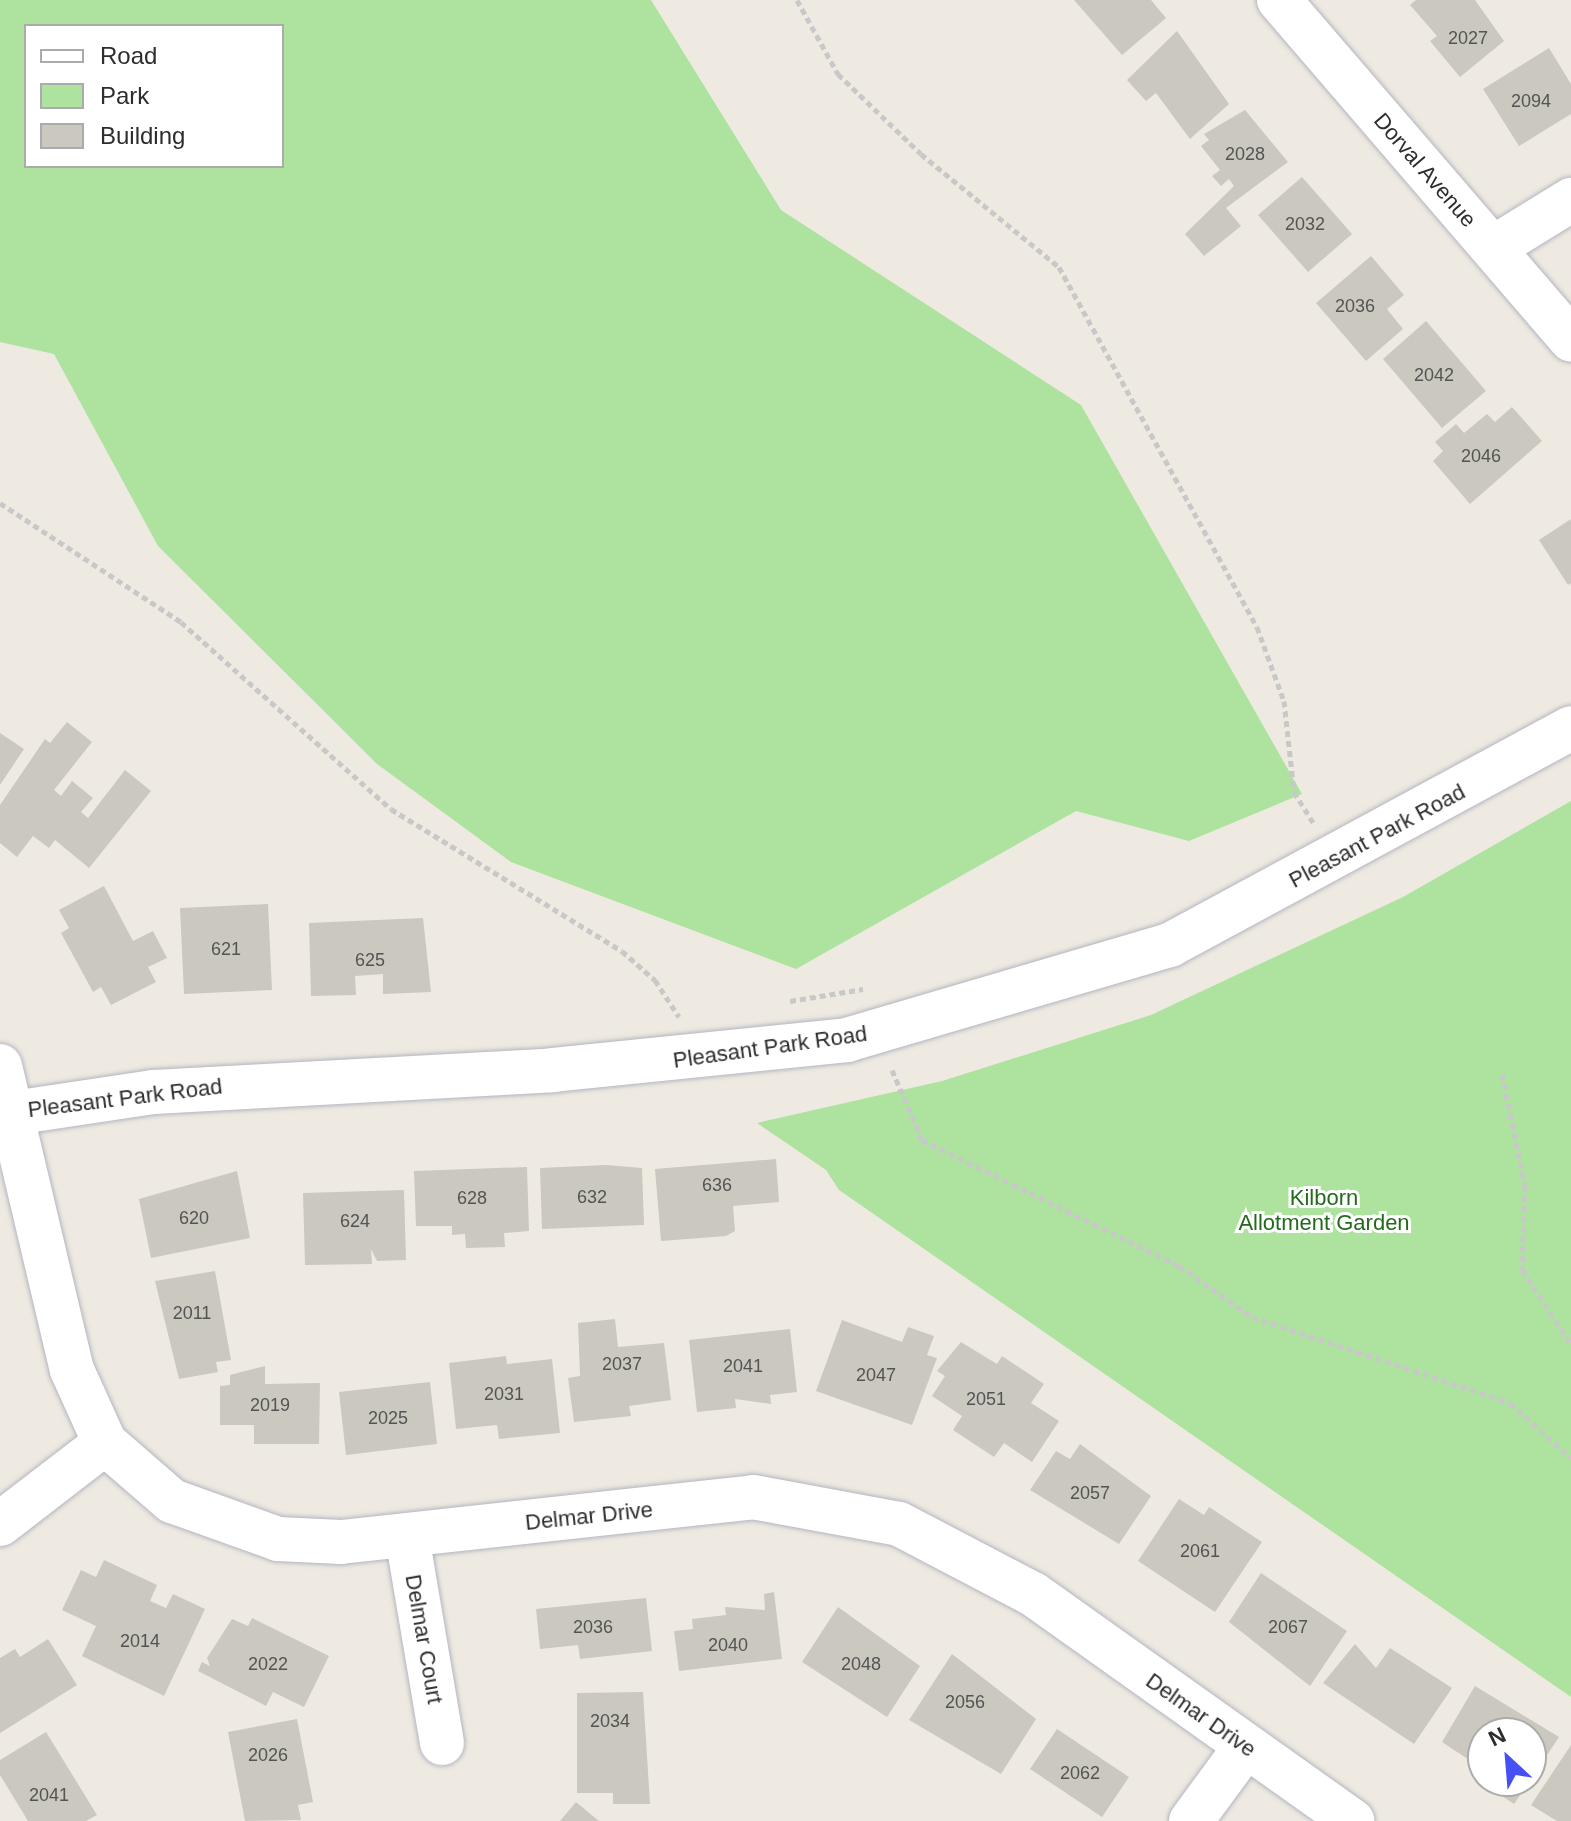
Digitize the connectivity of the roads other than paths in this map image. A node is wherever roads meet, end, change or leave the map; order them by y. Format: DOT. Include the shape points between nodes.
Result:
graph roads {
  1 [pos="1279,0"];
  2 [pos="1571,200"];
  3 [pos="1493,248"];
  4 [pos="1571,340"];
  5 [pos="1571,728"];
  6 [pos="0,1066"];
  7 [pos="6,1114"];
  8 [pos="105,1443"];
  9 [pos="0,1524"];
  10 [pos="407,1536"];
  11 [pos="442,1743"];
  12 [pos="1246,1746"];
  13 [pos="1191,1821"];
  14 [pos="1353,1821"];
  1 -- 3 [label="street, Dorval Avenue"];
  2 -- 3 [label="street"];
  3 -- 4 [label="street, Dorval Avenue"];
  5 -- 7 [label="street, Pleasant Park Road" via="1170,945 881,1031 689,1060 313,1078"];
  6 -- 7 [label="street, Delmar Drive"];
  7 -- 8 [label="street, Delmar Drive" via="72,1370"];
  8 -- 9 [label="street"];
  8 -- 10 [label="street, Delmar Drive" via="172,1501 278,1539"];
  10 -- 11 [label="street, Delmar Court"];
  10 -- 12 [label="street, Delmar Drive" via="753,1497 899,1524 1033,1594"];
  12 -- 13 [label="street"];
  12 -- 14 [label="street, Delmar Drive"];
}
